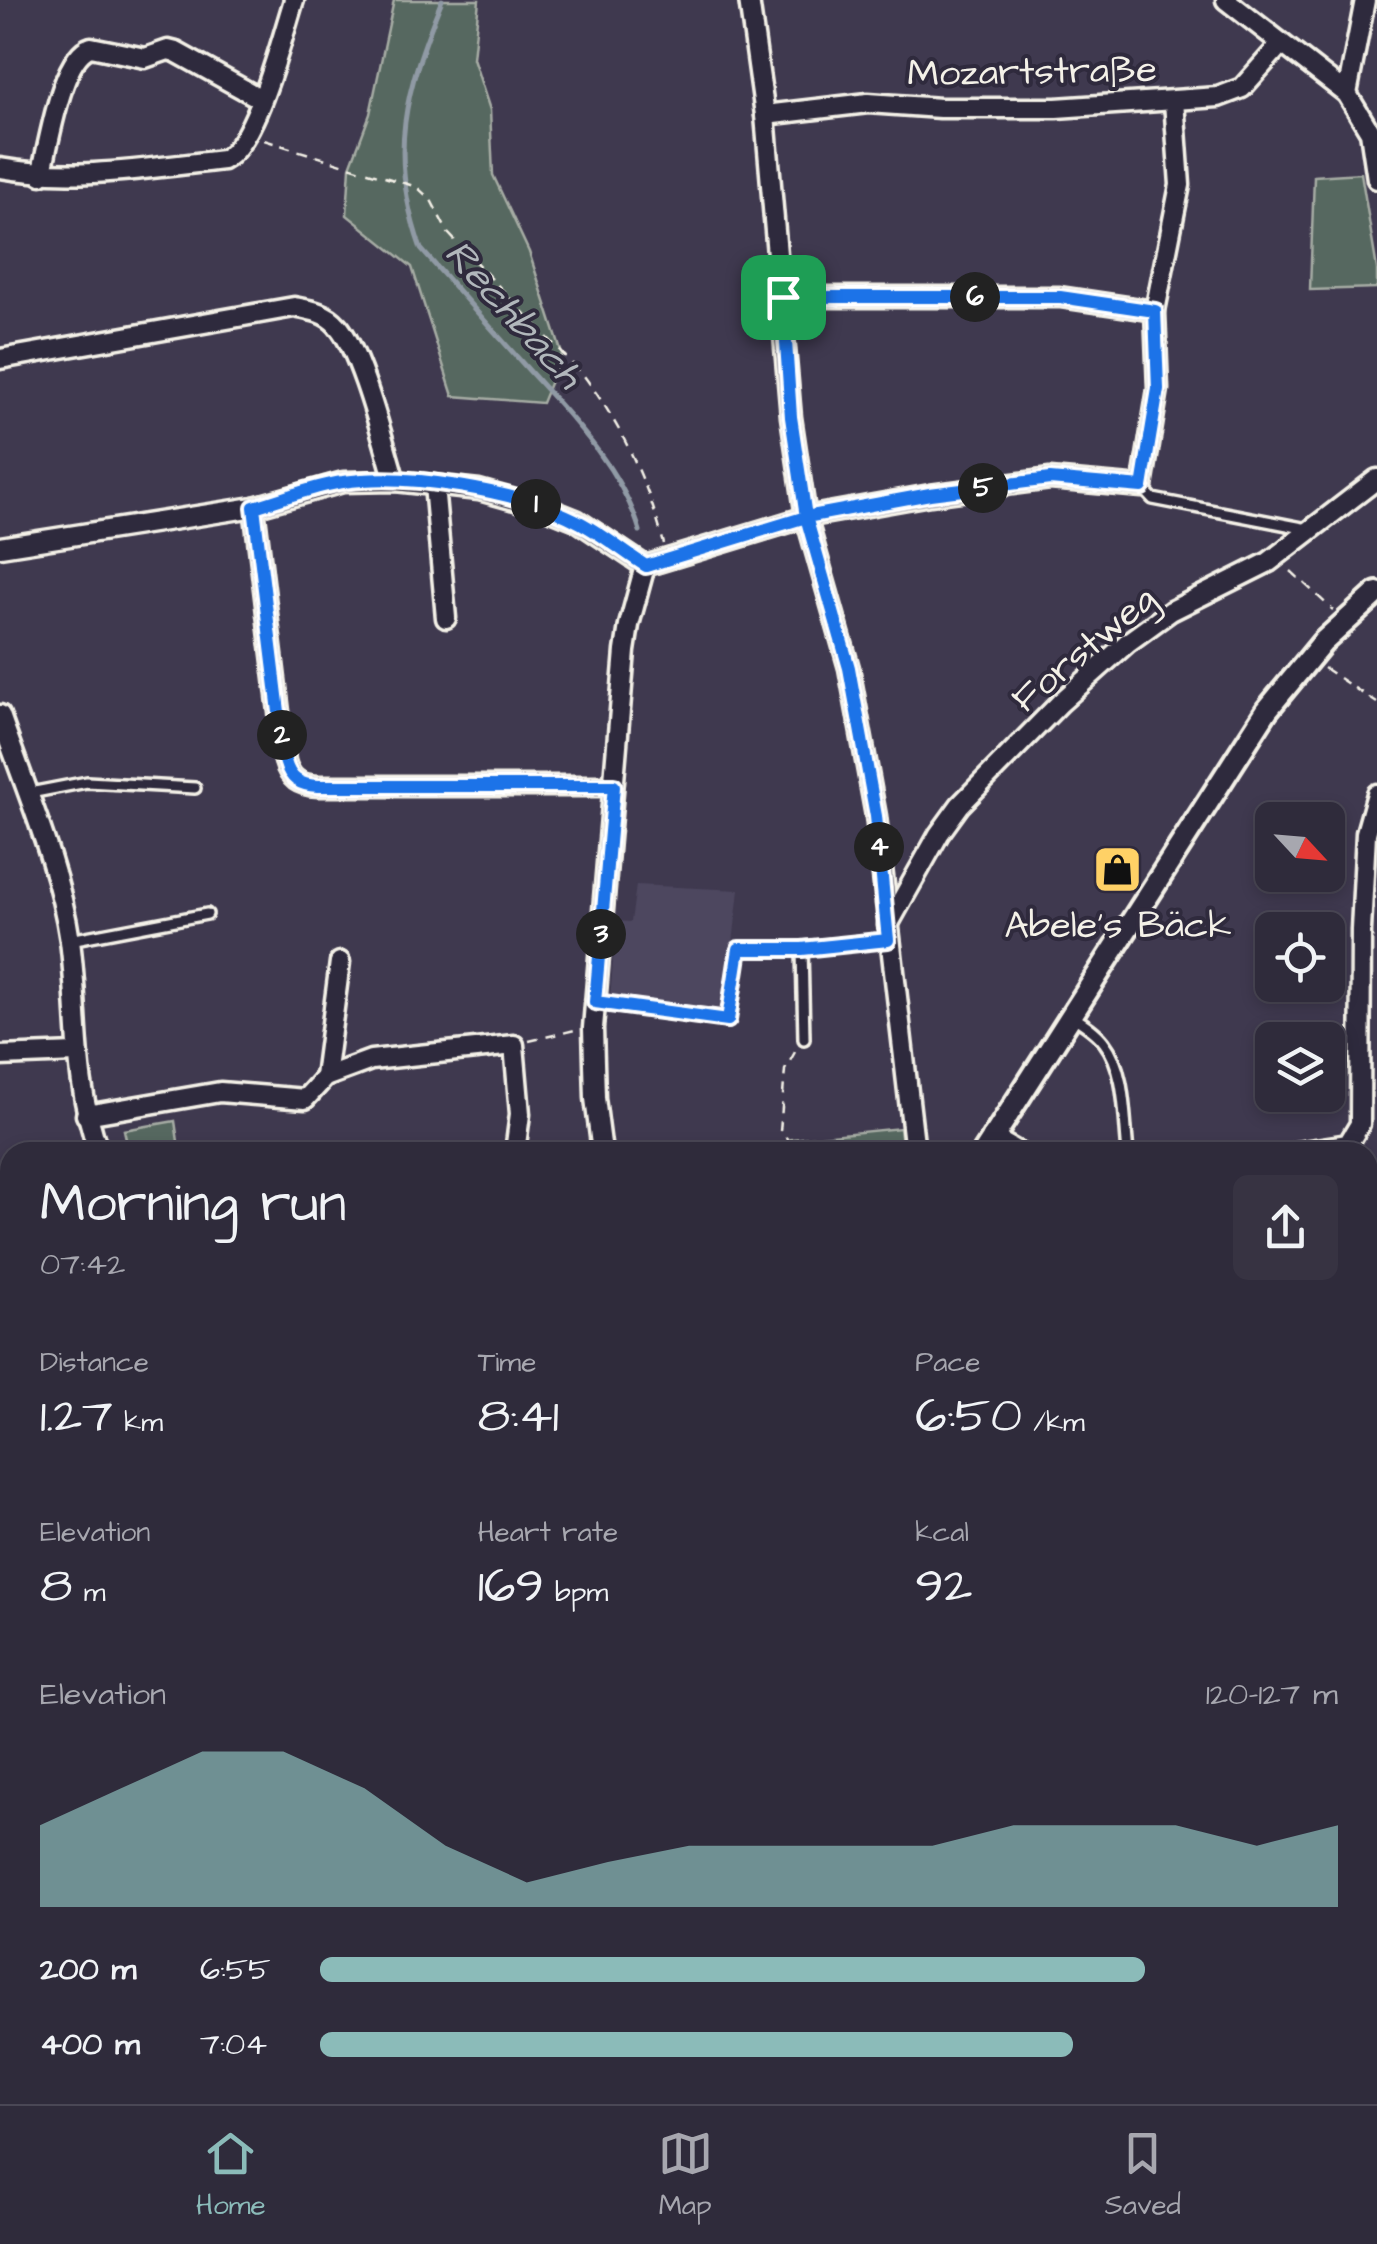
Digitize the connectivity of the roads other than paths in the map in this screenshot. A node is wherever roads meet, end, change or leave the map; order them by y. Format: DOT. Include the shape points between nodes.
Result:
graph roads {
  1 [pos="294,0"];
  2 [pos="749,0"];
  3 [pos="1226,0"];
  4 [pos="1364,0"];
  5 [pos="1280,45"];
  6 [pos="1347,94"];
  7 [pos="262,100"];
  8 [pos="1174,101"];
  9 [pos="764,115"];
  10 [pos="1374,130"];
  11 [pos="0,168"];
  12 [pos="41,175"];
  13 [pos="1377,179"];
  14 [pos="783,297"];
  15 [pos="1155,311"];
  16 [pos="0,359"];
  17 [pos="1377,479"];
  18 [pos="395,481"];
  19 [pos="434,484"];
  20 [pos="1142,487"];
  21 [pos="254,507"];
  22 [pos="806,517"];
  23 [pos="1310,529"];
  24 [pos="0,547"];
  25 [pos="646,566"];
  26 [pos="1377,594"];
  27 [pos="446,618"];
  28 [pos="0,715"];
  29 [pos="614,786"];
  30 [pos="195,788"];
  31 [pos="27,794"];
  32 [pos="1377,794"];
  33 [pos="207,914"];
  34 [pos="888,932"];
  35 [pos="70,940"];
  36 [pos="340,962"];
  37 [pos="1070,1014"];
  38 [pos="804,1040"];
  39 [pos="76,1052"];
  40 [pos="0,1056"];
  41 [pos="325,1078"];
  42 [pos="86,1116"];
  43 [pos="95,1142"];
  44 [pos="516,1142"];
  45 [pos="601,1142"];
  46 [pos="913,1142"];
  47 [pos="990,1142"];
  48 [pos="1127,1142"];
  49 [pos="1348,1142"];
  1 -- 7 [label="street"];
  2 -- 9 [label="street"];
  3 -- 5 [label="street"];
  4 -- 6 [label="street"];
  5 -- 6 [label="street"];
  5 -- 8 [label="street, Mozartstraße" via="1242,88 1218,98"];
  6 -- 10 [label="street"];
  7 -- 12 [label="street" via="237,152 223,160"];
  7 -- 12 [label="street" via="176,52 145,58 91,47 70,69"];
  8 -- 9 [label="street, Mozartstraße" via="1056,108 868,104"];
  8 -- 15 [label="street" via="1180,185"];
  9 -- 14 [label="street"];
  10 -- 13 [label="street"];
  11 -- 12 [label="street"];
  14 -- 15 [label="street" via="1060,297"];
  14 -- 22 [label="street"];
  15 -- 20 [label="street" via="1158,389"];
  16 -- 18 [label="street" via="294,307 317,311 338,325 358,364"];
  17 -- 23 [label="street, Forstweg"];
  18 -- 19 [label="street"];
  18 -- 21 [label="street" via="343,482"];
  19 -- 25 [label="street" via="552,510"];
  19 -- 27 [label="street"];
  20 -- 22 [label="street" via="1050,479"];
  20 -- 23 [label="lane" via="1154,499"];
  21 -- 24 [label="street"];
  21 -- 29 [label="street" via="285,761 295,780 318,786"];
  22 -- 25 [label="street"];
  22 -- 34 [label="street" via="849,668 876,816"];
  23 -- 34 [label="street, Forstweg" via="1268,562 1172,611 1060,703 960,805"];
  25 -- 29 [label="street" via="627,638"];
  26 -- 37 [label="street" via="1308,657 1267,710"];
  28 -- 31 [label="street"];
  29 -- 45 [label="street" via="594,1028"];
  30 -- 31 [label="lane" via="87,782"];
  31 -- 35 [label="street"];
  32 -- 49 [label="street" via="1366,833 1361,930 1360,1124"];
  33 -- 35 [label="lane"];
  34 -- 38 [label="lane" via="798,949"];
  34 -- 46 [label="street"];
  35 -- 39 [label="street"];
  36 -- 41 [label="street"];
  37 -- 47 [label="street"];
  37 -- 48 [label="lane" via="1104,1041 1113,1059"];
  39 -- 40 [label="street"];
  39 -- 42 [label="street"];
  41 -- 42 [label="street" via="305,1099 220,1092"];
  41 -- 44 [label="street" via="371,1060 514,1045"];
  42 -- 43 [label="street"];
}
